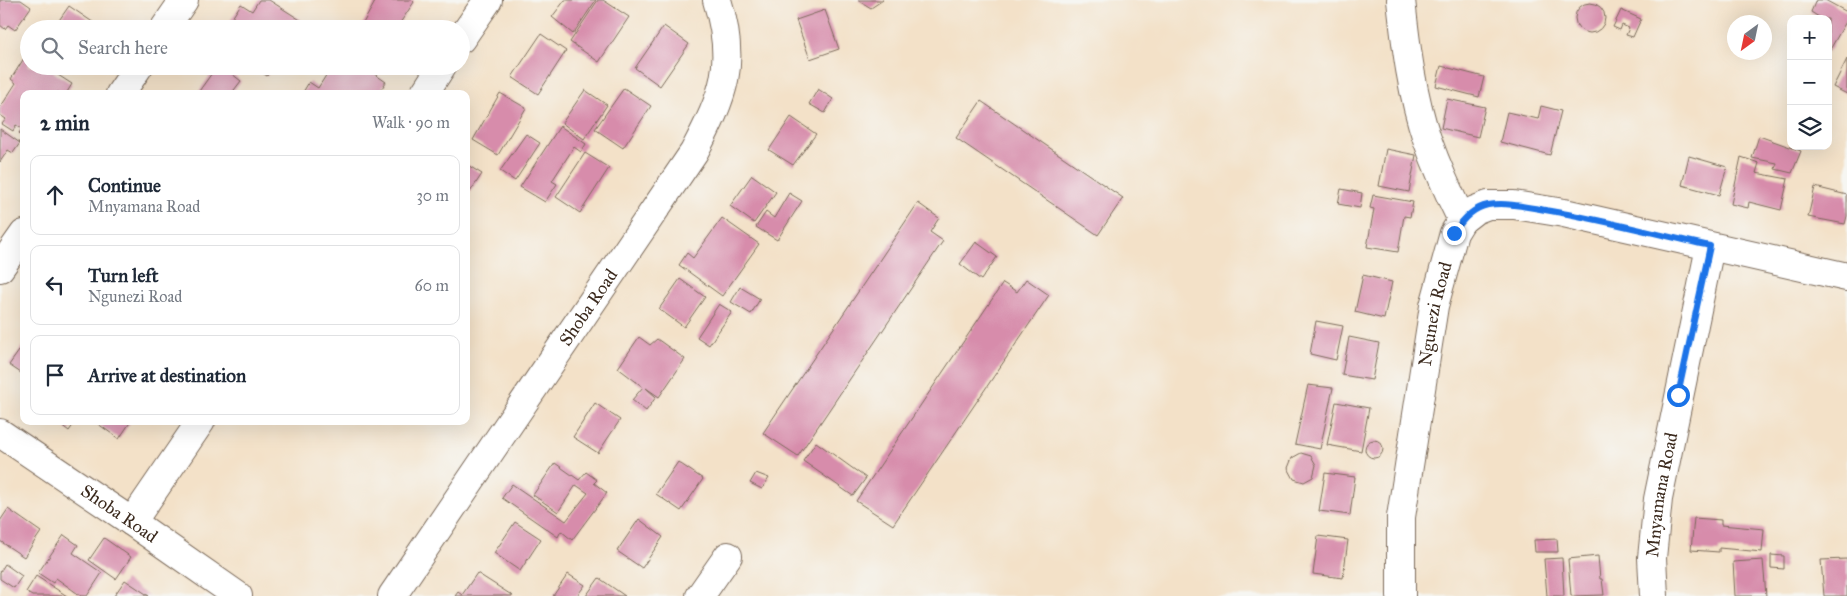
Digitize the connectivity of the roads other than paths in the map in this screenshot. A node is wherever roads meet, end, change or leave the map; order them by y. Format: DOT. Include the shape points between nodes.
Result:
graph roads {
  1 [pos="184,0"];
  2 [pos="488,0"];
  3 [pos="717,0"];
  4 [pos="1401,0"];
  5 [pos="170,20"];
  6 [pos="470,26"];
  7 [pos="133,75"];
  8 [pos="436,75"];
  9 [pos="123,90"];
  10 [pos="427,90"];
  11 [pos="1462,220"];
  12 [pos="20,240"];
  13 [pos="1710,246"];
  14 [pos="0,268"];
  15 [pos="1847,277"];
  16 [pos="197,425"];
  17 [pos="0,433"];
  18 [pos="132,522"];
  19 [pos="728,556"];
  20 [pos="238,596"];
  21 [pos="392,596"];
  22 [pos="700,596"];
  23 [pos="1402,596"];
  24 [pos="1654,596"];
  1 -- 5 [label="street"];
  2 -- 6 [label="street"];
  3 -- 21 [label="street, Shoba Road" via="723,19 727,62 723,90 694,152"];
  4 -- 11 [label="street" via="1415,96 1442,180"];
  7 -- 9 [label="street"];
  8 -- 10 [label="street"];
  11 -- 13 [label="street" via="1474,210 1488,205 1514,205"];
  11 -- 23 [label="street, Ngunezi Road" via="1454,233 1434,306 1416,415 1401,517"];
  12 -- 14 [label="street"];
  13 -- 15 [label="street"];
  13 -- 24 [label="street, Mnyamana Road" via="1658,500 1652,558"];
  16 -- 18 [label="street"];
  17 -- 18 [label="street, Shoba Road"];
  18 -- 20 [label="street, Shoba Road"];
  19 -- 22 [label="street"];
}
